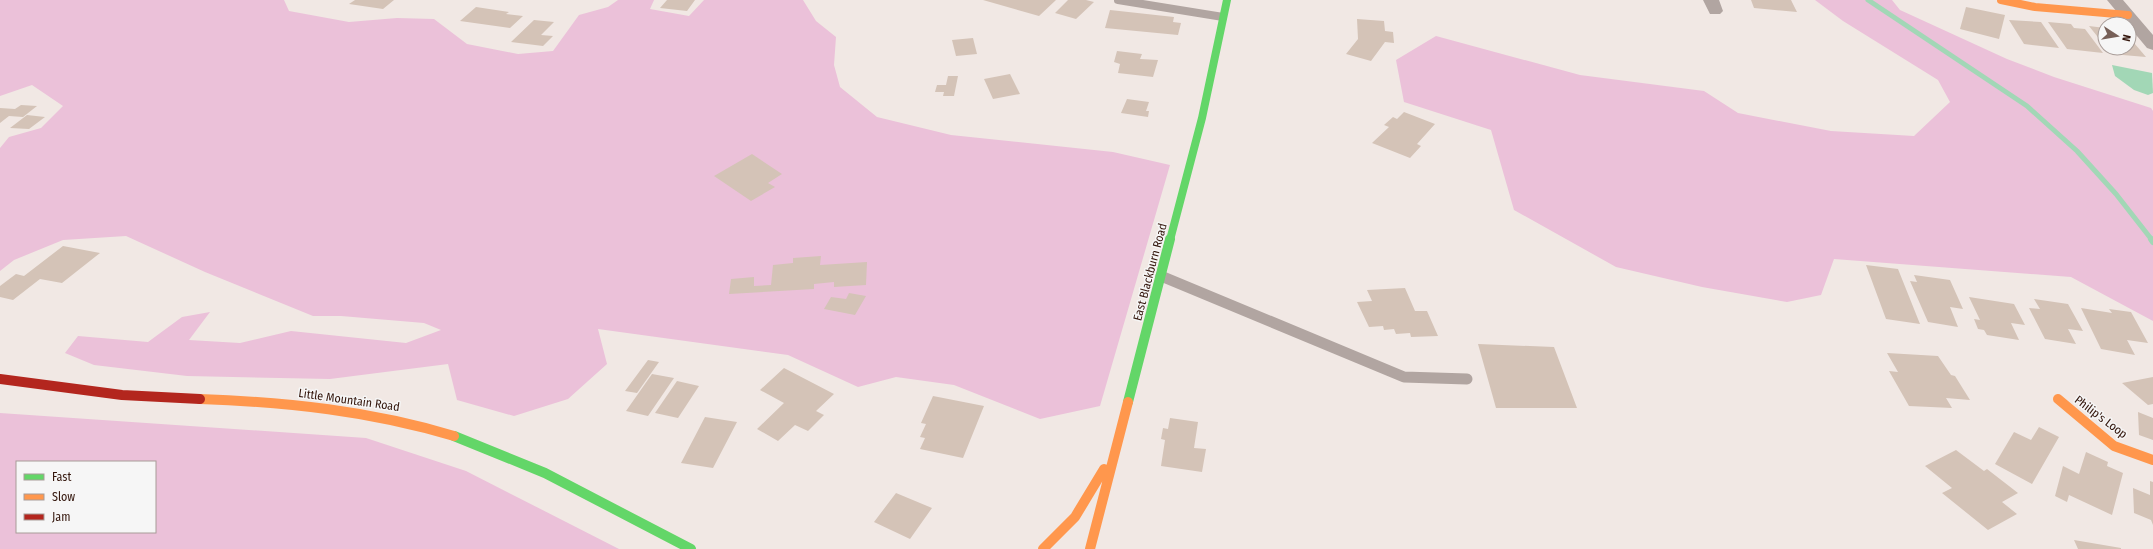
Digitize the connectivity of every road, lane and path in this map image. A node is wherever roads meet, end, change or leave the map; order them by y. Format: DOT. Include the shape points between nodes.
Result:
graph roads {
  1 [pos="1118,0"];
  2 [pos="1227,0"];
  3 [pos="2001,0"];
  4 [pos="2115,0"];
  5 [pos="2128,15"];
  6 [pos="1223,17"];
  7 [pos="2153,45"];
  8 [pos="1161,276"];
  9 [pos="0,379"];
  10 [pos="1467,379"];
  11 [pos="2058,399"];
  12 [pos="1116,447"];
  13 [pos="2153,460"];
  14 [pos="691,549"];
  15 [pos="1044,549"];
  16 [pos="1090,549"];
  1 -- 6 [label="lane"];
  2 -- 6 [label="street, East Blackburn Road"];
  3 -- 5 [label="street" via="2035,7"];
  4 -- 5 [label="street"];
  5 -- 7 [label="street"];
  6 -- 8 [label="street, East Blackburn Road" via="1202,118"];
  8 -- 10 [label="lane" via="1404,377"];
  8 -- 12 [label="street, East Blackburn Road"];
  9 -- 14 [label="street, Little Mountain Road" via="140,396 237,400 331,408 378,414 424,425 480,444 532,466"];
  11 -- 13 [label="street, Philip's Loop" via="2114,446"];
  12 -- 15 [label="street" via="1075,517"];
  12 -- 16 [label="street, East Blackburn Road"];
}
